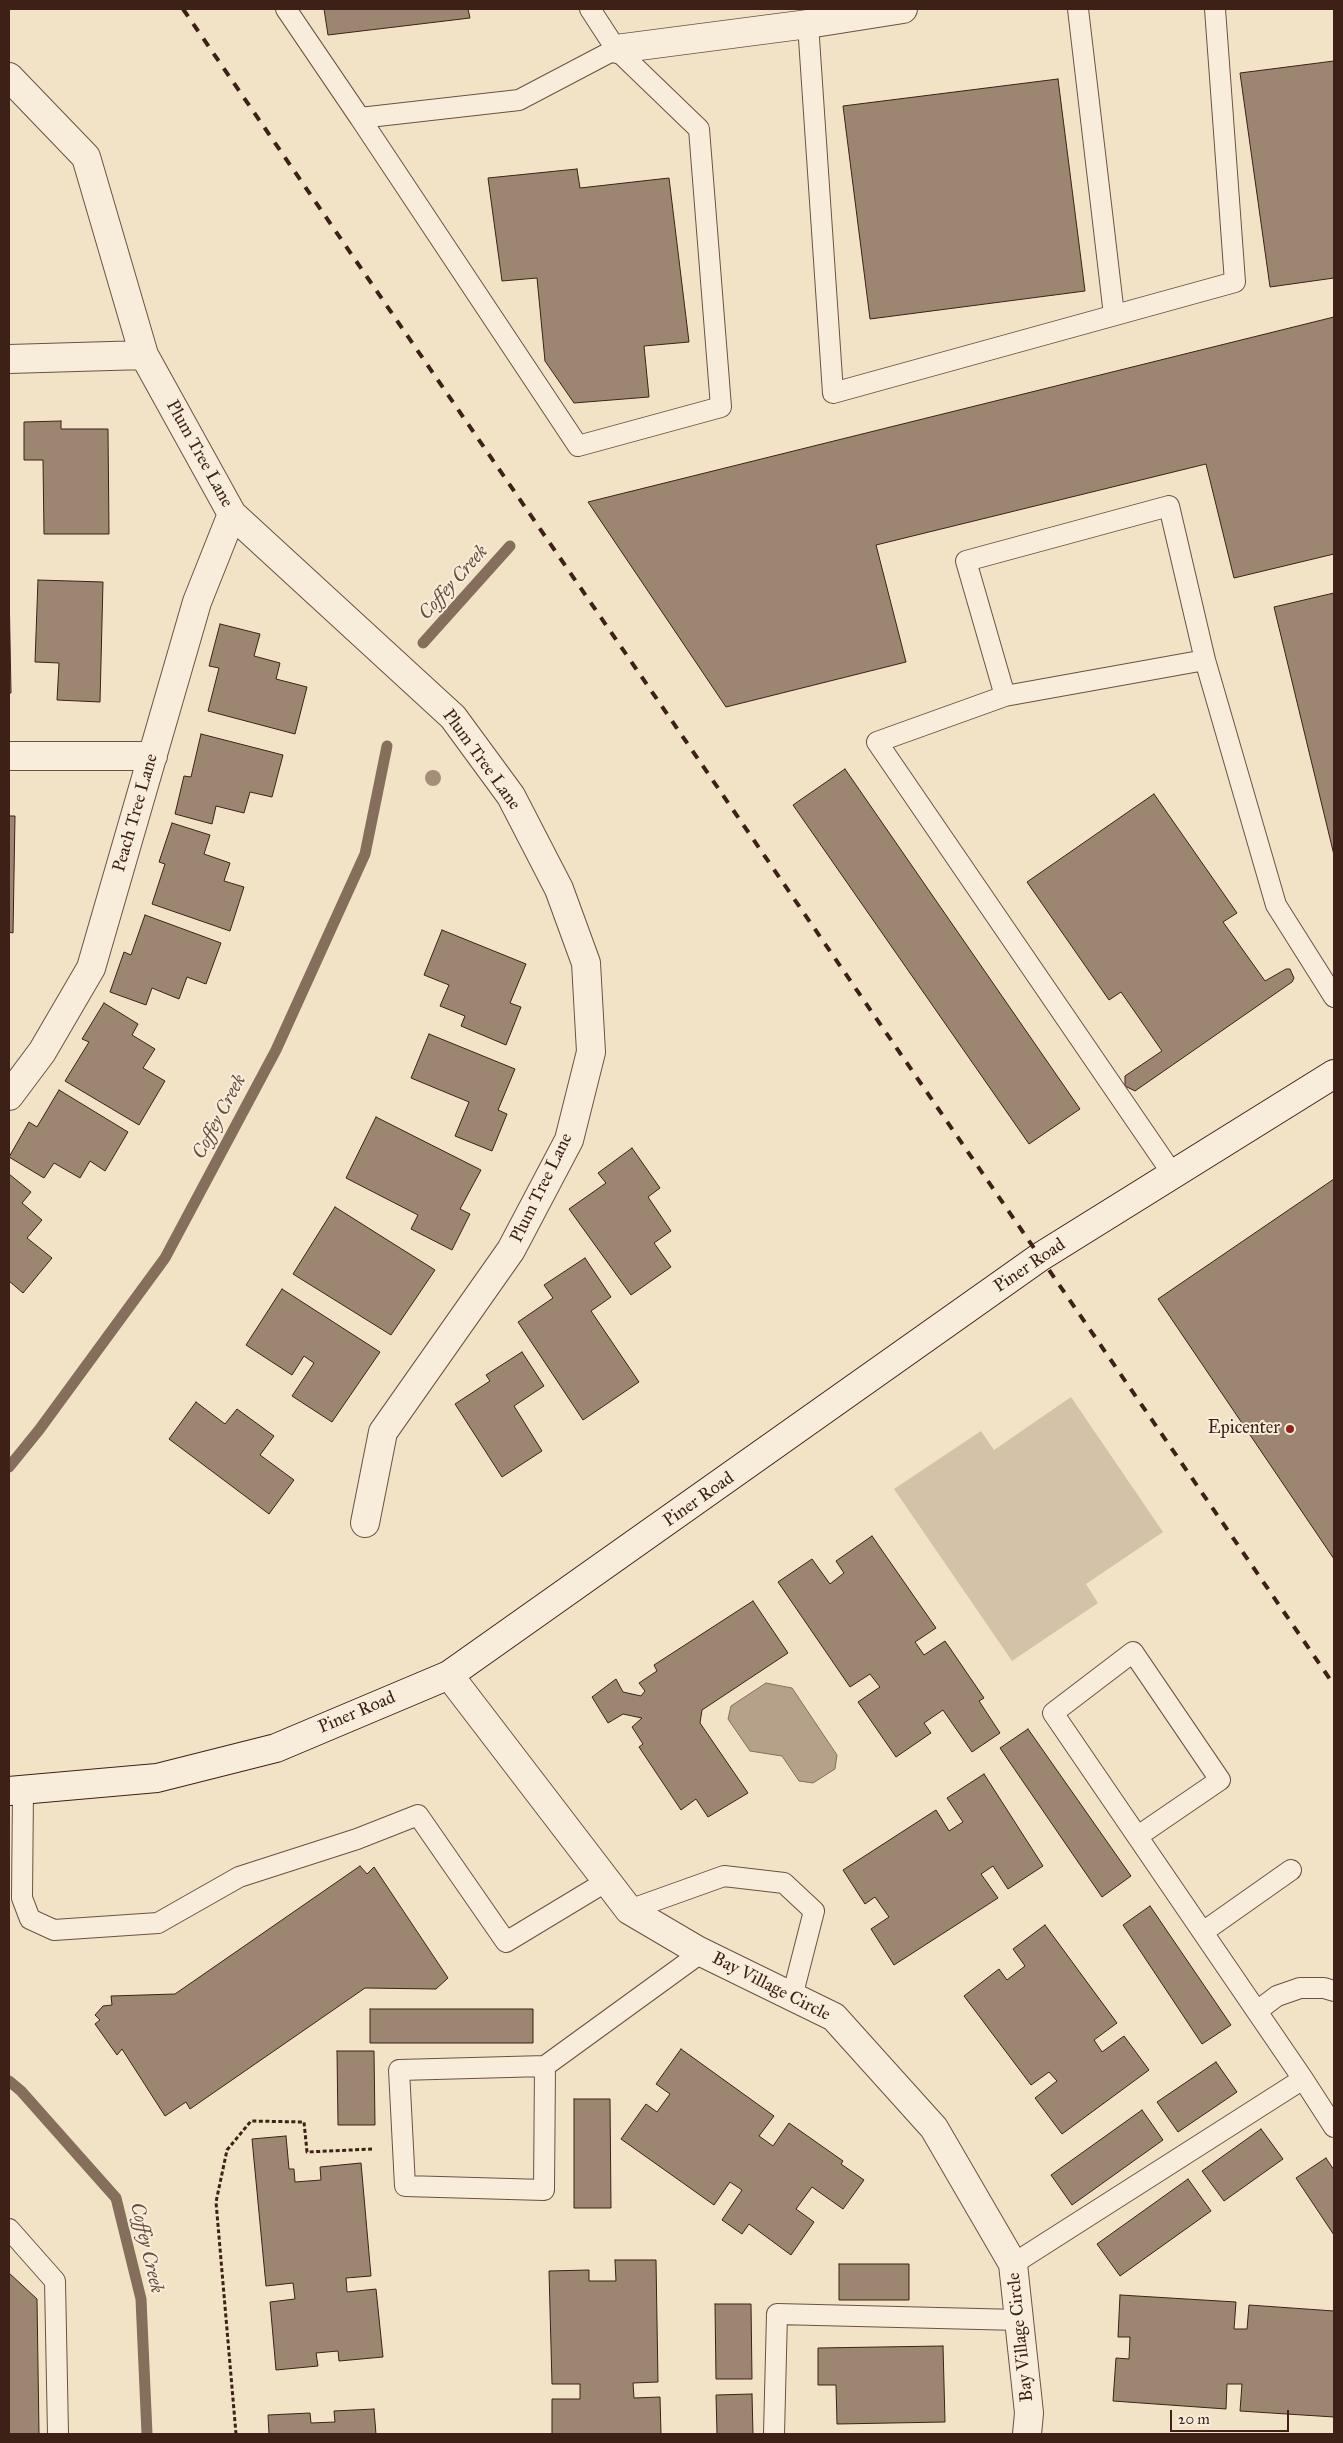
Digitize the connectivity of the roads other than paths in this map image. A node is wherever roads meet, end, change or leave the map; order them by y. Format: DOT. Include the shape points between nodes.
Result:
graph roads {
  1 [pos="286,9"];
  2 [pos="590,9"];
  3 [pos="903,9"];
  4 [pos="1078,9"];
  5 [pos="1215,9"];
  6 [pos="867,12"];
  7 [pos="808,24"];
  8 [pos="616,48"];
  9 [pos="9,77"];
  10 [pos="360,118"];
  11 [pos="1114,316"];
  12 [pos="144,356"];
  13 [pos="9,359"];
  14 [pos="232,514"];
  15 [pos="1205,660"];
  16 [pos="1005,696"];
  17 [pos="9,756"];
  18 [pos="153,756"];
  19 [pos="1334,997"];
  20 [pos="1334,1074"];
  21 [pos="9,1096"];
  22 [pos="1174,1176"];
  23 [pos="365,1523"];
  24 [pos="449,1675"];
  25 [pos="16,1790"];
  26 [pos="1138,1836"];
  27 [pos="1292,1870"];
  28 [pos="607,1882"];
  29 [pos="629,1910"];
  30 [pos="1203,1932"];
  31 [pos="702,1952"];
  32 [pos="1334,1991"];
  33 [pos="792,1997"];
  34 [pos="1257,2011"];
  35 [pos="545,2066"];
  36 [pos="1303,2079"];
  37 [pos="1334,2127"];
  38 [pos="9,2229"];
  39 [pos="1013,2264"];
  40 [pos="1019,2320"];
  41 [pos="58,2434"];
  42 [pos="774,2434"];
  43 [pos="1027,2434"];
  1 -- 10 [label="lane"];
  2 -- 8 [label="lane"];
  3 -- 6 [label="street"];
  4 -- 11 [label="lane"];
  5 -- 11 [label="lane" via="1235,282"];
  6 -- 7 [label="street"];
  7 -- 8 [label="street"];
  7 -- 11 [label="lane" via="833,394"];
  8 -- 10 [label="lane" via="519,100"];
  8 -- 10 [label="lane" via="699,128 721,407 578,446"];
  9 -- 12 [label="street, Plum Tree Lane" via="86,157"];
  12 -- 13 [label="street"];
  12 -- 14 [label="street, Plum Tree Lane"];
  14 -- 18 [label="street, Peach Tree Lane" via="197,602"];
  14 -- 23 [label="street, Plum Tree Lane" via="453,717 511,796 559,889 586,963 591,1052 569,1140 511,1250 382,1432"];
  15 -- 16 [label="lane"];
  15 -- 16 [label="lane" via="1169,506 966,561"];
  15 -- 19 [label="lane" via="1276,905"];
  16 -- 22 [label="lane" via="878,742"];
  17 -- 18 [label="street"];
  18 -- 21 [label="street, Peach Tree Lane" via="91,968 42,1052"];
  20 -- 22 [label="street, Piner Road"];
  22 -- 24 [label="street, Piner Road" via="1040,1257"];
  24 -- 25 [label="street, Piner Road" via="276,1748 157,1778"];
  24 -- 28 [label="street, Bay Village Circle"];
  25 -- 28 [label="lane" via="22,1898 30,1920 54,1930 158,1923 239,1877 357,1840 418,1815 506,1942"];
  26 -- 26 [label="lane" via="1053,1713 1133,1652 1220,1780"];
  26 -- 30 [label="lane"];
  27 -- 30 [label="lane"];
  28 -- 29 [label="street, Bay Village Circle"];
  29 -- 31 [label="street, Bay Village Circle"];
  29 -- 33 [label="lane" via="724,1876 784,1883 814,1911"];
  30 -- 34 [label="lane"];
  31 -- 33 [label="street, Bay Village Circle"];
  31 -- 35 [label="lane"];
  32 -- 34 [label="lane" via="1300,1988 1276,1996"];
  33 -- 39 [label="street, Bay Village Circle" via="834,2017 934,2128"];
  34 -- 36 [label="lane"];
  35 -- 35 [label="lane" via="399,2070 405,2186 544,2190"];
  36 -- 37 [label="lane"];
  36 -- 39 [label="lane"];
  38 -- 41 [label="lane" via="55,2281"];
  39 -- 40 [label="street, Bay Village Circle"];
  40 -- 42 [label="lane" via="778,2314"];
  40 -- 43 [label="street, Bay Village Circle" via="1029,2413"];
}
